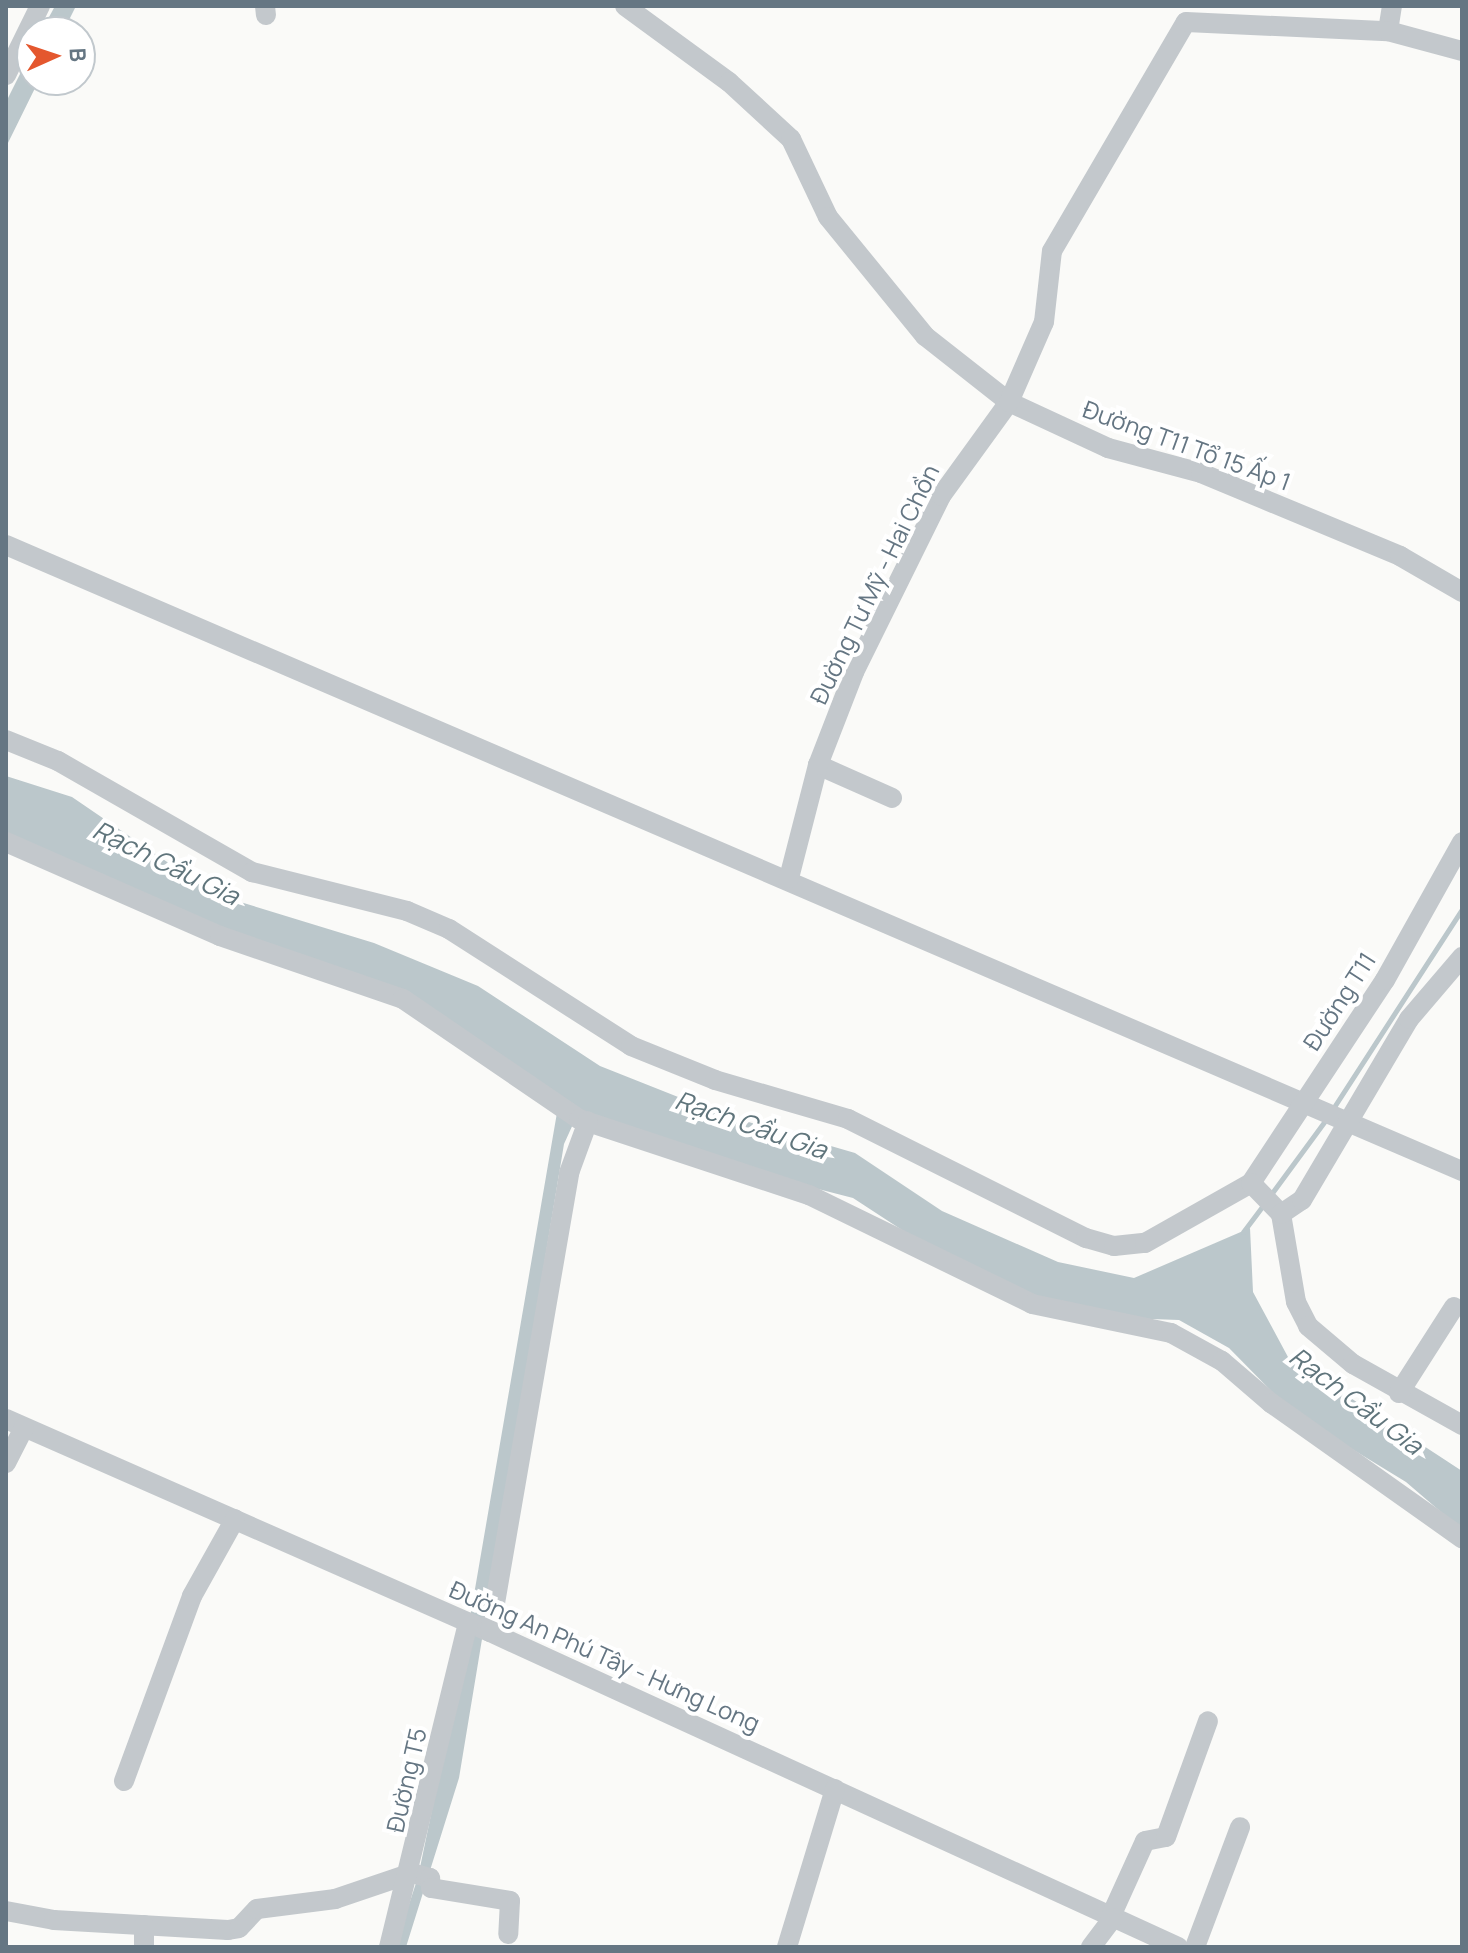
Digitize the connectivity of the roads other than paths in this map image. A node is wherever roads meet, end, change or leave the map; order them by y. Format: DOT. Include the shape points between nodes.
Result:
graph roads {
  1 [pos="40,6"];
  2 [pos="625,6"];
  3 [pos="1392,6"];
  4 [pos="1388,31"];
  5 [pos="1462,51"];
  6 [pos="6,75"];
  7 [pos="1009,402"];
  8 [pos="6,545"];
  9 [pos="1462,592"];
  10 [pos="6,740"];
  11 [pos="818,765"];
  12 [pos="892,798"];
  13 [pos="1462,842"];
  14 [pos="7,848"];
  15 [pos="789,878"];
  16 [pos="1462,957"];
  17 [pos="1305,1102"];
  18 [pos="584,1120"];
  19 [pos="1350,1123"];
  20 [pos="1462,1171"];
  21 [pos="1257,1187"];
  22 [pos="1281,1214"];
  23 [pos="1454,1307"];
  24 [pos="1399,1393"];
  25 [pos="15,1424"];
  26 [pos="1462,1425"];
  27 [pos="6,1463"];
  28 [pos="235,1519"];
  29 [pos="1462,1538"];
  30 [pos="482,1628"];
  31 [pos="1208,1721"];
  32 [pos="124,1781"];
  33 [pos="835,1789"];
  34 [pos="1240,1827"];
  35 [pos="421,1876"];
  36 [pos="6,1911"];
  37 [pos="1112,1917"];
  38 [pos="144,1925"];
  39 [pos="508,1934"];
  40 [pos="144,1947"];
  41 [pos="389,1947"];
  42 [pos="787,1947"];
  43 [pos="1091,1947"];
  44 [pos="1178,1947"];
  45 [pos="1195,1947"];
  1 -- 6 [label="street"];
  2 -- 7 [label="street, Đường T11 Tổ 15 Ấp 1" via="729,82 791,139 828,217 925,336"];
  3 -- 4 [label="street"];
  4 -- 5 [label="street, Đường Tư Mỹ - Hai Chồn"];
  4 -- 7 [label="street, Đường Tư Mỹ - Hai Chồn" via="1186,22 1052,251 1044,322"];
  7 -- 9 [label="street, Đường T11 Tổ 15 Ấp 1" via="1108,448 1201,473 1400,556"];
  7 -- 11 [label="street, Đường Tư Mỹ - Hai Chồn" via="941,496 854,672"];
  8 -- 15 [label="street" via="325,687"];
  10 -- 21 [label="street" via="58,761 252,872 407,911 449,929 631,1046 715,1080 848,1119 1086,1238 1114,1246 1145,1243"];
  11 -- 12 [label="street"];
  11 -- 15 [label="street, Đường Tư Mỹ - Hai Chồn"];
  13 -- 17 [label="street, Đường T11" via="1385,980"];
  14 -- 18 [label="street" via="220,936 403,999"];
  15 -- 17 [label="street"];
  16 -- 19 [label="street" via="1409,1019"];
  17 -- 19 [label="street"];
  17 -- 21 [label="street, Đường T11"];
  18 -- 29 [label="street" via="809,1195 1032,1304 1171,1333 1222,1361 1271,1403"];
  18 -- 30 [label="street, Đường T5" via="569,1173"];
  19 -- 20 [label="street"];
  19 -- 22 [label="street" via="1302,1200"];
  21 -- 22 [label="street"];
  22 -- 24 [label="street" via="1293,1287 1308,1326"];
  23 -- 24 [label="street"];
  24 -- 26 [label="street"];
  25 -- 27 [label="street"];
  25 -- 28 [label="street, Đường An Phú Tây - Hưng Long"];
  28 -- 30 [label="street, Đường An Phú Tây - Hưng Long"];
  28 -- 32 [label="street" via="192,1596"];
  30 -- 33 [label="street, Đường An Phú Tây - Hưng Long"];
  30 -- 35 [label="street, Đường T5"];
  31 -- 37 [label="street" via="1166,1837 1145,1841"];
  33 -- 37 [label="street, Đường An Phú Tây - Hưng Long"];
  33 -- 42 [label="street"];
  34 -- 45 [label="street"];
  35 -- 38 [label="street" via="335,1899 257,1909 239,1928"];
  35 -- 39 [label="street" via="431,1888 510,1901"];
  35 -- 41 [label="street, Đường T5"];
  36 -- 38 [label="street"];
  37 -- 43 [label="street"];
  37 -- 44 [label="street, Đường An Phú Tây - Hưng Long"];
  38 -- 40 [label="street"];
}
